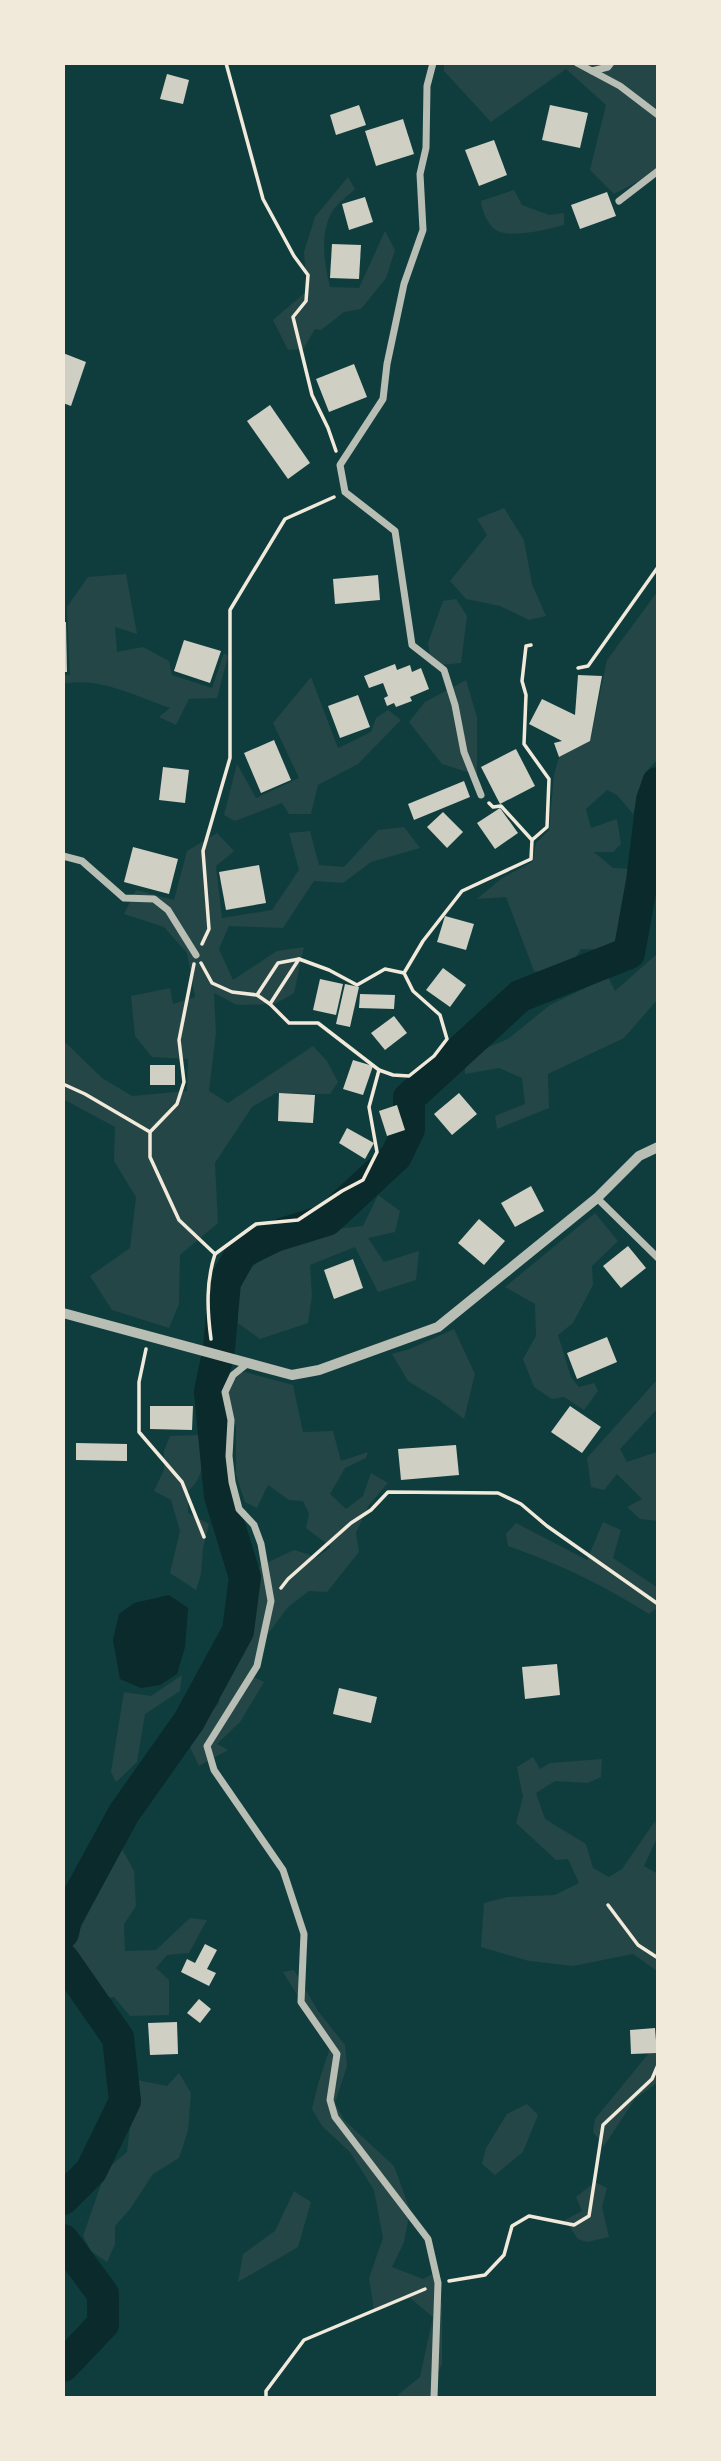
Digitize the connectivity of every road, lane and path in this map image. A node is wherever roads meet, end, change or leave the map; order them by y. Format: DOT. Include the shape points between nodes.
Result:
graph roads {
  1 [pos="226,63"];
  2 [pos="433,63"];
  3 [pos="577,63"];
  4 [pos="611,63"];
  5 [pos="592,71"];
  6 [pos="658,115"];
  7 [pos="658,171"];
  8 [pos="619,201"];
  9 [pos="340,465"];
  10 [pos="345,492"];
  11 [pos="658,567"];
  12 [pos="531,645"];
  13 [pos="578,668"];
  14 [pos="481,794"];
  15 [pos="532,840"];
  16 [pos="63,856"];
  17 [pos="196,955"];
  18 [pos="299,958"];
  19 [pos="404,974"];
  20 [pos="257,995"];
  21 [pos="270,1004"];
  22 [pos="379,1070"];
  23 [pos="63,1084"];
  24 [pos="150,1132"];
  25 [pos="658,1147"];
  26 [pos="597,1198"];
  27 [pos="215,1254"];
  28 [pos="658,1258"];
  29 [pos="63,1313"];
  30 [pos="148,1336"];
  31 [pos="212,1348"];
  32 [pos="248,1363"];
  33 [pos="204,1537"];
  34 [pos="271,1601"];
  35 [pos="658,1604"];
  36 [pos="608,1905"];
  37 [pos="658,1958"];
  38 [pos="658,2065"];
  39 [pos="438,2283"];
  40 [pos="266,2398"];
  41 [pos="434,2398"];
  1 -- 9 [label="path" via="262,199 308,275 306,301 293,317 312,395"];
  2 -- 9 [label="street" via="420,174 423,230 404,284 383,399"];
  3 -- 5 [label="street"];
  4 -- 5 [label="street"];
  5 -- 6 [label="street"];
  7 -- 8 [label="street"];
  9 -- 10 [label="street"];
  10 -- 14 [label="street" via="396,531 412,645 444,670 464,752"];
  10 -- 17 [label="path" via="285,519 230,610 230,758 203,851 209,929"];
  11 -- 13 [label="path" via="588,666"];
  12 -- 15 [label="path" via="526,646 522,681 526,695 524,744 549,779 547,827"];
  14 -- 15 [label="path" via="493,807 501,806"];
  15 -- 19 [label="path" via="531,859 462,891"];
  16 -- 17 [label="street" via="82,861 124,898 154,899 168,911"];
  17 -- 20 [label="path" via="212,983 232,992"];
  17 -- 24 [label="path" via="179,1040 184,1082 177,1104"];
  18 -- 19 [label="path" via="357,985 386,970"];
  18 -- 20 [label="path" via="278,963"];
  18 -- 21 [label="path"];
  19 -- 22 [label="path" via="413,992 440,1015 447,1039 409,1076"];
  20 -- 21 [label="path"];
  21 -- 22 [label="path" via="289,1023 318,1023"];
  22 -- 27 [label="path" via="369,1107 377,1152 363,1180 298,1220 256,1224"];
  23 -- 24 [label="path"];
  24 -- 27 [label="path" via="150,1157 178,1220"];
  25 -- 26 [label="street" via="639,1156"];
  26 -- 28 [label="street"];
  26 -- 32 [label="street" via="438,1327 319,1370 292,1375"];
  27 -- 31 [label="path" via="208,1275"];
  29 -- 30 [label="street"];
  30 -- 32 [label="street"];
  30 -- 33 [label="path" via="139,1382 139,1432 182,1482"];
  32 -- 34 [label="street" via="233,1375 225,1392 231,1420 229,1456 239,1508 254,1525 261,1544"];
  34 -- 35 [label="path" via="288,1579 388,1492 475,1491 498,1493 522,1504"];
  34 -- 39 [label="street" via="257,1666 207,1746 214,1770 283,1870 304,1934 301,2002 337,2054 330,2100 335,2117 428,2239"];
  36 -- 37 [label="path" via="638,1945"];
  38 -- 39 [label="path" via="652,2080 603,2124 589,2216 574,2225 529,2216 512,2225 504,2255 485,2275"];
  39 -- 40 [label="path" via="304,2340 266,2391"];
  39 -- 41 [label="street"];
}
